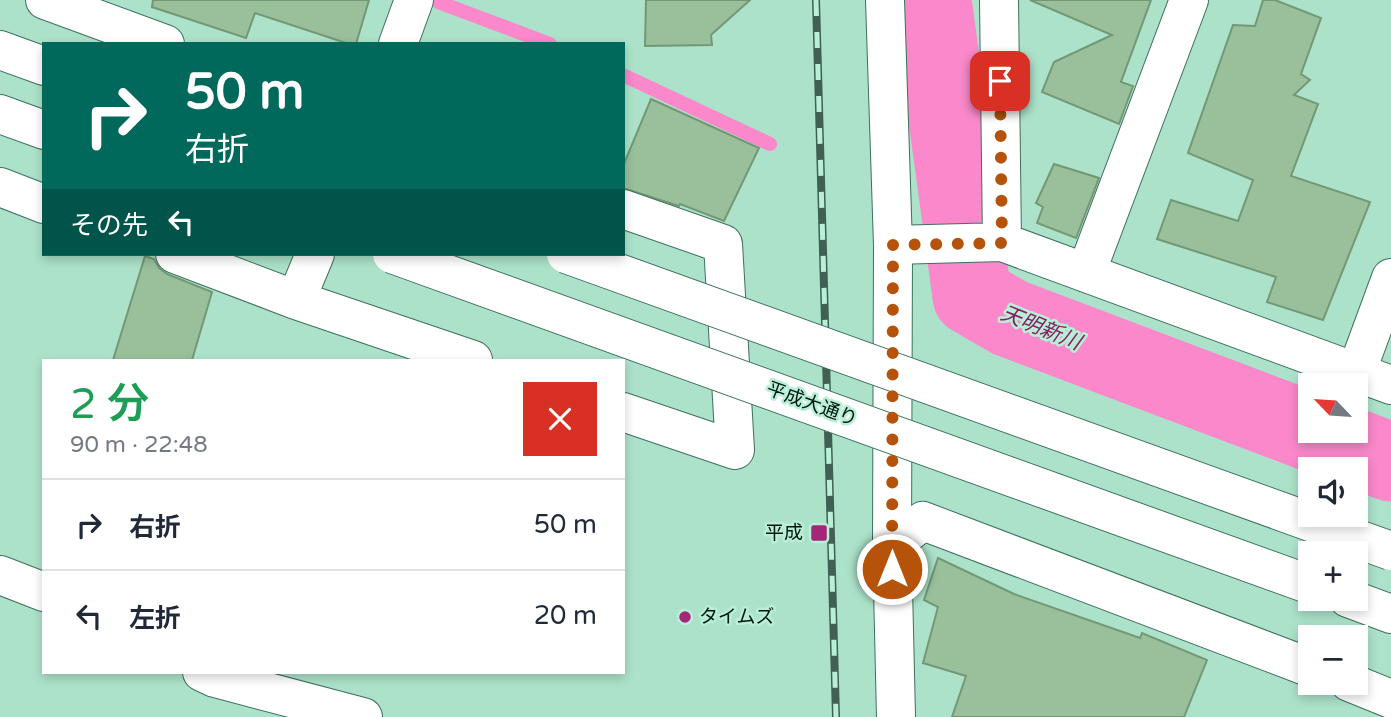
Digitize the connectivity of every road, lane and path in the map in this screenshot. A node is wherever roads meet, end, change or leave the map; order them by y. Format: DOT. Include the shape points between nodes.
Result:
graph roads {
  1 [pos="46,0"];
  2 [pos="414,0"];
  3 [pos="885,0"];
  4 [pos="999,0"];
  5 [pos="1189,0"];
  6 [pos="159,42"];
  7 [pos="399,42"];
  8 [pos="0,50"];
  9 [pos="42,65"];
  10 [pos="0,114"];
  11 [pos="42,129"];
  12 [pos="0,187"];
  13 [pos="42,203"];
  14 [pos="625,210"];
  15 [pos="1002,243"];
  16 [pos="893,245"];
  17 [pos="179,256"];
  18 [pos="314,256"];
  19 [pos="398,256"];
  20 [pos="572,256"];
  21 [pos="1086,273"];
  22 [pos="1391,278"];
  23 [pos="296,300"];
  24 [pos="470,359"];
  25 [pos="1374,379"];
  26 [pos="625,413"];
  27 [pos="885,520"];
  28 [pos="1391,551"];
  29 [pos="0,575"];
  30 [pos="1298,580"];
  31 [pos="42,591"];
  32 [pos="1368,605"];
  33 [pos="1391,614"];
  34 [pos="1298,663"];
  35 [pos="206,674"];
  36 [pos="1368,690"];
  37 [pos="1391,699"];
  38 [pos="363,717"];
  39 [pos="895,717"];
  1 -- 6 [label="street"];
  2 -- 7 [label="street"];
  3 -- 16 [label="street"];
  4 -- 15 [label="street"];
  5 -- 21 [label="street"];
  8 -- 9 [label="street"];
  10 -- 11 [label="street"];
  12 -- 13 [label="street"];
  14 -- 26 [label="street" via="723,244 735,450"];
  15 -- 16 [label="street"];
  15 -- 21 [label="street"];
  16 -- 27 [label="street"];
  17 -- 23 [label="street"];
  18 -- 23 [label="street"];
  19 -- 30 [label="street, 平成大通り, bridge"];
  20 -- 28 [label="street, bridge"];
  21 -- 25 [label="street"];
  22 -- 25 [label="street"];
  23 -- 24 [label="street"];
  27 -- 34 [label="street" via="923,521"];
  27 -- 39 [label="street"];
  29 -- 31 [label="street"];
  32 -- 33 [label="street"];
  35 -- 38 [label="street"];
  36 -- 37 [label="street"];
}
